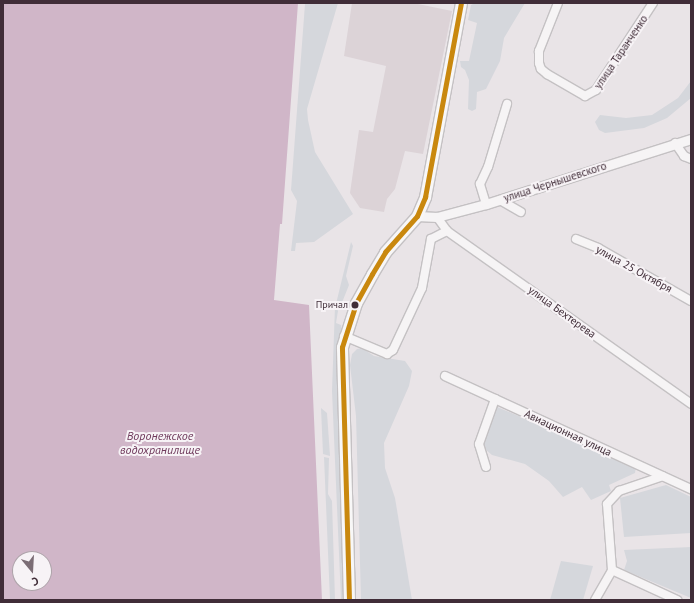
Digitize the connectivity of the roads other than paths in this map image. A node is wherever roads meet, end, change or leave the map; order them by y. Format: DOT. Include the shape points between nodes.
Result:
graph roads {
  1 [pos="461,3"];
  2 [pos="558,3"];
  3 [pos="653,3"];
  4 [pos="507,104"];
  5 [pos="691,139"];
  6 [pos="675,144"];
  7 [pos="691,159"];
  8 [pos="500,200"];
  9 [pos="486,204"];
  10 [pos="521,212"];
  11 [pos="417,216"];
  12 [pos="437,217"];
  13 [pos="448,231"];
  14 [pos="576,239"];
  15 [pos="691,301"];
  16 [pos="344,336"];
  17 [pos="445,376"];
  18 [pos="495,399"];
  19 [pos="691,404"];
  20 [pos="486,466"];
  21 [pos="663,476"];
  22 [pos="691,489"];
  23 [pos="612,570"];
  24 [pos="349,600"];
  25 [pos="595,600"];
  26 [pos="677,600"];
  1 -- 11 [label="main road" via="435,150 425,197"];
  2 -- 3 [label="street, улица Таранченко" via="540,51 539,63 546,74 585,96 596,90"];
  4 -- 9 [label="street" via="488,167 480,184"];
  5 -- 6 [label="street, улица Чернышевского"];
  6 -- 7 [label="street" via="684,156"];
  6 -- 8 [label="street, улица Чернышевского"];
  8 -- 9 [label="street, улица Чернышевского"];
  8 -- 10 [label="street"];
  9 -- 12 [label="street, улица Чернышевского"];
  11 -- 12 [label="street, улица Чернышевского"];
  11 -- 16 [label="main road" via="385,252 356,303"];
  12 -- 13 [label="street, улица Бехтерева"];
  13 -- 16 [label="street" via="431,239 422,288 393,350 386,354"];
  13 -- 19 [label="street, улица Бехтерева"];
  14 -- 15 [label="street, улица 25 Октября" via="598,248"];
  16 -- 24 [label="main road" via="340,373"];
  17 -- 18 [label="street, Авиационная улица"];
  18 -- 20 [label="street" via="479,444"];
  18 -- 21 [label="street, Авиационная улица"];
  21 -- 22 [label="street, Авиационная улица"];
  21 -- 23 [label="street" via="619,491 607,504"];
  23 -- 25 [label="street"];
  23 -- 26 [label="street"];
}
